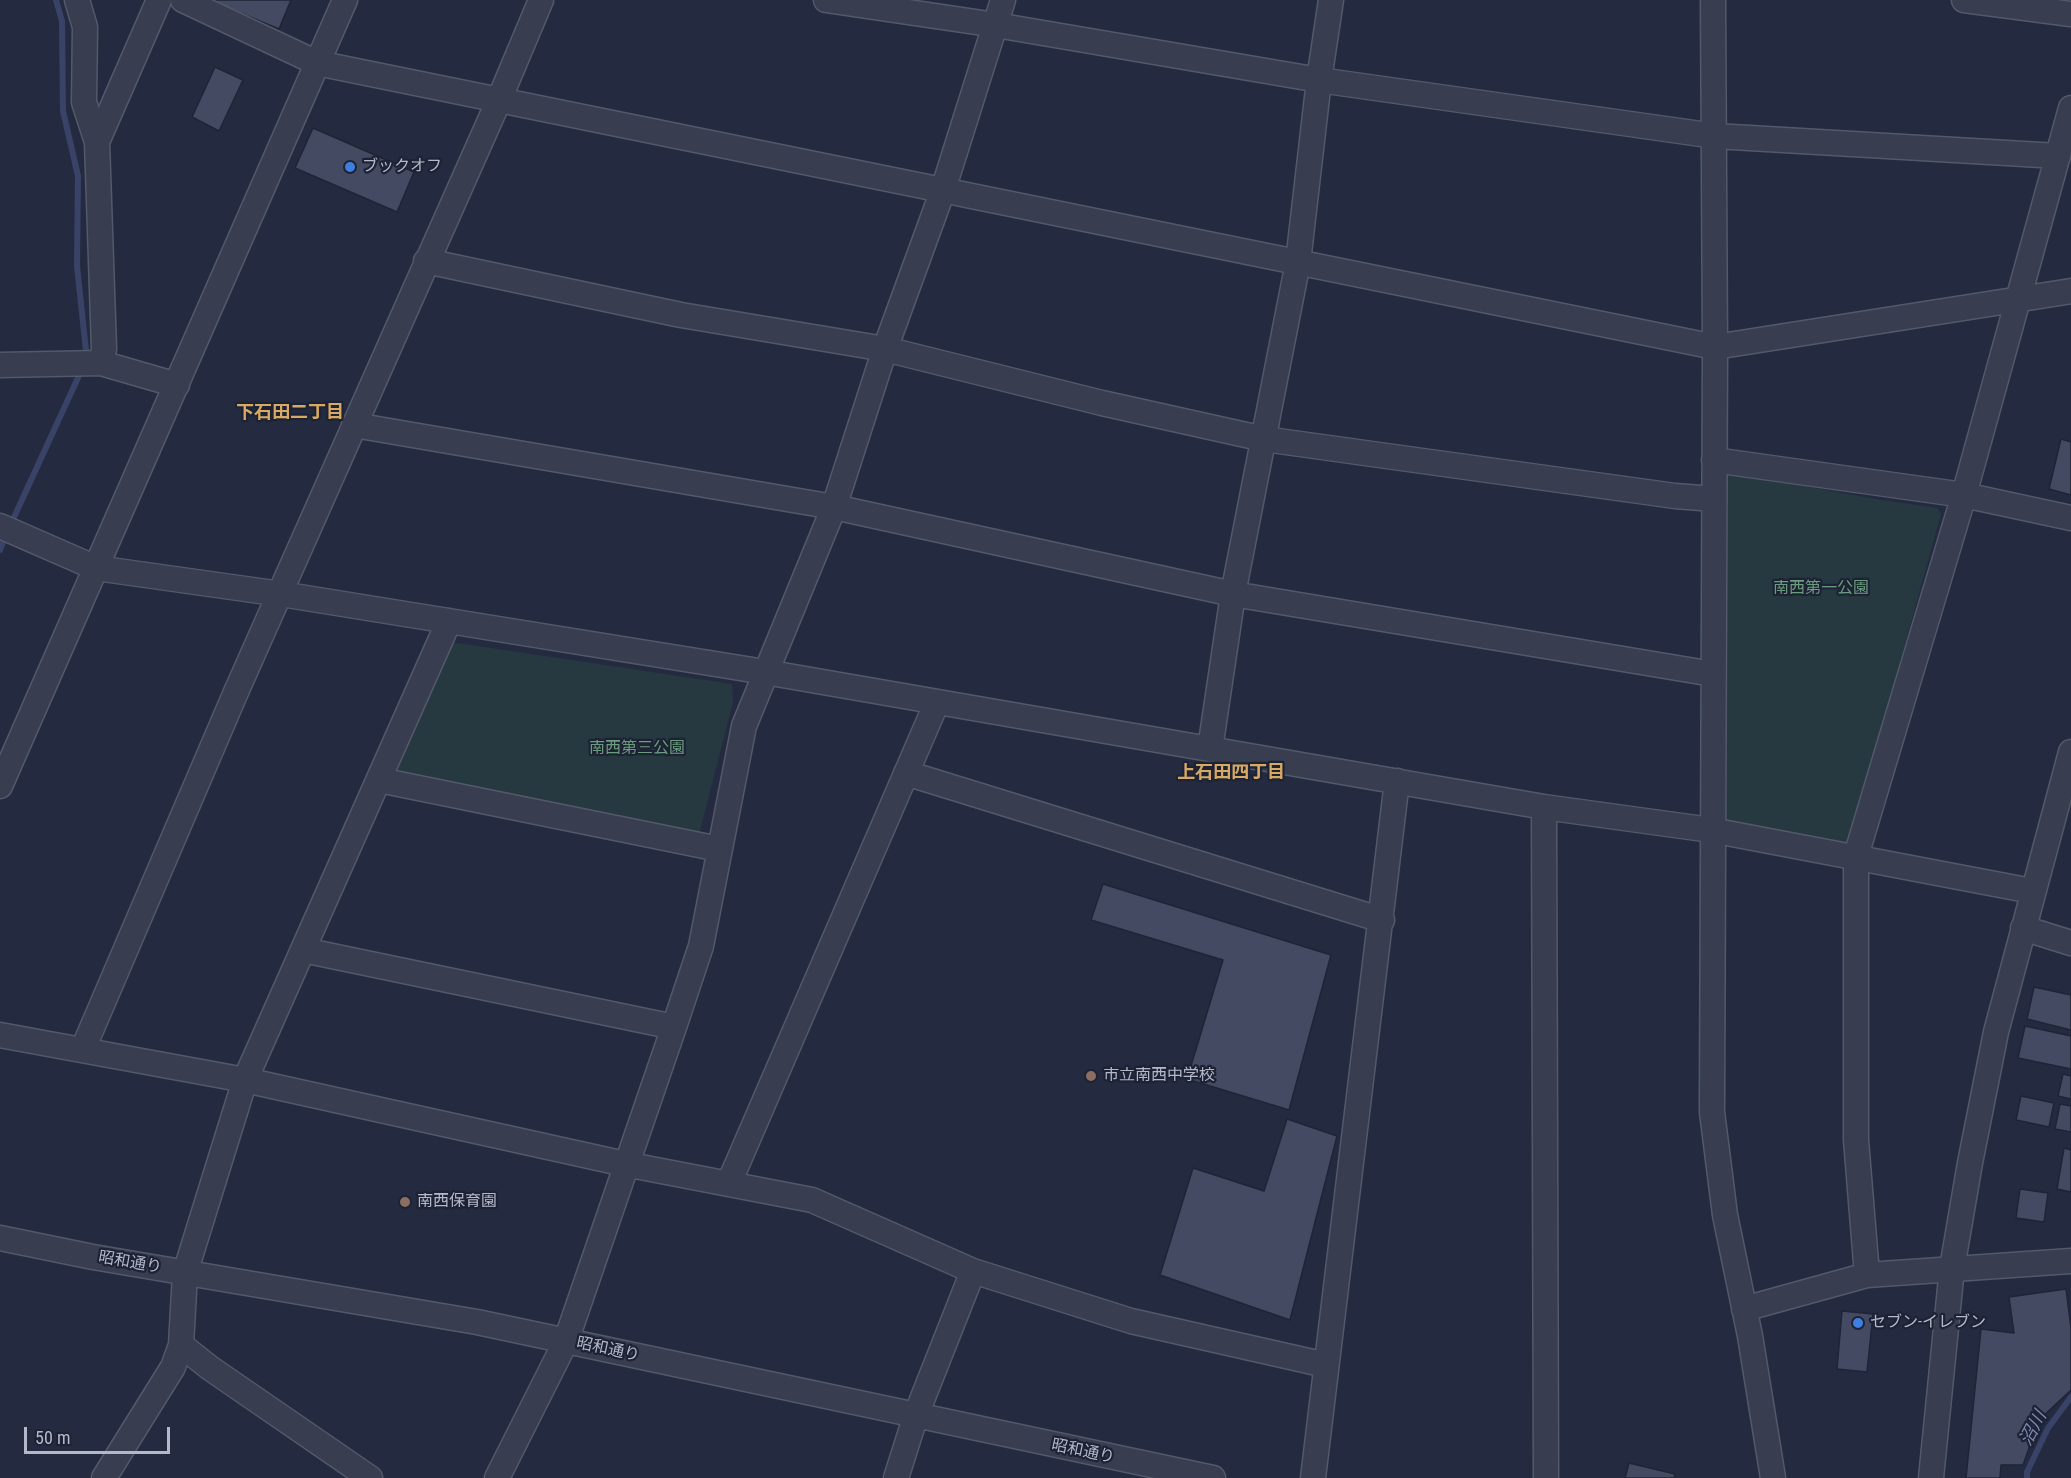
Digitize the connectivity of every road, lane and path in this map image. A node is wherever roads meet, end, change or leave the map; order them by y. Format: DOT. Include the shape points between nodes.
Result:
graph roads {
  1 [pos="77,0"];
  2 [pos="159,0"];
  3 [pos="183,0"];
  4 [pos="345,0"];
  5 [pos="541,0"];
  6 [pos="826,0"];
  7 [pos="1003,0"];
  8 [pos="1331,0"];
  9 [pos="1713,0"];
  10 [pos="1964,0"];
  11 [pos="2071,14"];
  12 [pos="996,25"];
  13 [pos="317,63"];
  14 [pos="1319,80"];
  15 [pos="499,100"];
  16 [pos="2071,108"];
  17 [pos="1715,136"];
  18 [pos="97,142"];
  19 [pos="2058,156"];
  20 [pos="943,190"];
  21 [pos="426,261"];
  22 [pos="1298,262"];
  23 [pos="2071,291"];
  24 [pos="2019,298"];
  25 [pos="1715,347"];
  26 [pos="885,349"];
  27 [pos="99,363"];
  28 [pos="0,365"];
  29 [pos="177,385"];
  30 [pos="354,425"];
  31 [pos="1264,439"];
  32 [pos="1714,460"];
  33 [pos="1964,495"];
  34 [pos="1714,499"];
  35 [pos="834,507"];
  36 [pos="2071,518"];
  37 [pos="10,531"];
  38 [pos="96,568"];
  39 [pos="281,594"];
  40 [pos="1233,594"];
  41 [pos="449,621"];
  42 [pos="765,672"];
  43 [pos="1713,674"];
  44 [pos="937,702"];
  45 [pos="1210,749"];
  46 [pos="2071,752"];
  47 [pos="906,773"];
  48 [pos="379,780"];
  49 [pos="1398,781"];
  50 [pos="0,786"];
  51 [pos="1544,807"];
  52 [pos="1712,830"];
  53 [pos="719,849"];
  54 [pos="1856,856"];
  55 [pos="2032,891"];
  56 [pos="1382,920"];
  57 [pos="2023,928"];
  58 [pos="2071,943"];
  59 [pos="303,950"];
  60 [pos="674,1027"];
  61 [pos="0,1035"];
  62 [pos="82,1049"];
  63 [pos="245,1080"];
  64 [pos="625,1164"];
  65 [pos="729,1183"];
  66 [pos="0,1238"];
  67 [pos="2071,1261"];
  68 [pos="1952,1268"];
  69 [pos="973,1271"];
  70 [pos="185,1273"];
  71 [pos="1867,1275"];
  72 [pos="1744,1309"];
  73 [pos="566,1341"];
  74 [pos="181,1345"];
  75 [pos="1326,1365"];
  76 [pos="916,1415"];
  77 [pos="1161,1473"];
  78 [pos="104,1478"];
  79 [pos="370,1478"];
  80 [pos="496,1478"];
  81 [pos="896,1478"];
  82 [pos="1213,1478"];
  83 [pos="1313,1478"];
  84 [pos="1546,1478"];
  85 [pos="1773,1478"];
  86 [pos="1931,1478"];
  1 -- 18 [label="street" via="85,27 84,102"];
  2 -- 18 [label="street"];
  3 -- 13 [label="street"];
  4 -- 13 [label="street"];
  5 -- 15 [label="street"];
  6 -- 12 [label="street"];
  7 -- 12 [label="street"];
  8 -- 14 [label="street"];
  9 -- 17 [label="street"];
  10 -- 11 [label="street"];
  12 -- 14 [label="street"];
  12 -- 20 [label="street"];
  13 -- 15 [label="street"];
  13 -- 29 [label="street"];
  14 -- 17 [label="street"];
  14 -- 22 [label="street"];
  15 -- 20 [label="street"];
  15 -- 21 [label="street"];
  16 -- 19 [label="street"];
  17 -- 19 [label="street"];
  17 -- 25 [label="street"];
  18 -- 27 [label="street" via="104,349"];
  19 -- 24 [label="street"];
  20 -- 22 [label="street"];
  20 -- 26 [label="street"];
  21 -- 26 [label="street" via="681,315"];
  21 -- 30 [label="street"];
  22 -- 25 [label="street"];
  22 -- 31 [label="street"];
  23 -- 24 [label="street"];
  24 -- 25 [label="street"];
  24 -- 33 [label="street"];
  25 -- 32 [label="street"];
  26 -- 31 [label="street"];
  26 -- 35 [label="street"];
  27 -- 28 [label="street"];
  27 -- 29 [label="street"];
  29 -- 38 [label="street"];
  30 -- 35 [label="street"];
  30 -- 39 [label="street"];
  31 -- 34 [label="street"];
  31 -- 40 [label="street"];
  32 -- 33 [label="street"];
  32 -- 34 [label="street"];
  33 -- 36 [label="street"];
  33 -- 54 [label="street"];
  34 -- 43 [label="street"];
  35 -- 40 [label="street"];
  35 -- 42 [label="street"];
  37 -- 38 [label="street"];
  38 -- 39 [label="street"];
  38 -- 50 [label="street"];
  39 -- 41 [label="street"];
  39 -- 62 [label="street"];
  40 -- 43 [label="street"];
  40 -- 45 [label="street"];
  41 -- 42 [label="street"];
  41 -- 48 [label="street"];
  42 -- 44 [label="street"];
  42 -- 53 [label="street" via="744,726"];
  43 -- 52 [label="street"];
  44 -- 45 [label="street"];
  44 -- 47 [label="street"];
  45 -- 49 [label="street"];
  46 -- 55 [label="street"];
  47 -- 56 [label="street"];
  47 -- 65 [label="street"];
  48 -- 53 [label="street"];
  48 -- 59 [label="street"];
  49 -- 51 [label="street"];
  49 -- 56 [label="street"];
  51 -- 52 [label="street"];
  51 -- 84 [label="street"];
  52 -- 54 [label="street"];
  52 -- 72 [label="street" via="1712,1112 1725,1215"];
  53 -- 60 [label="street" via="701,946"];
  54 -- 55 [label="street"];
  54 -- 71 [label="street" via="1856,1140"];
  55 -- 57 [label="street"];
  56 -- 75 [label="street"];
  57 -- 58 [label="street"];
  57 -- 68 [label="street" via="1996,1032"];
  59 -- 60 [label="street"];
  59 -- 63 [label="street"];
  60 -- 64 [label="street"];
  61 -- 62 [label="street"];
  62 -- 63 [label="street"];
  63 -- 64 [label="street"];
  63 -- 70 [label="street"];
  64 -- 65 [label="street"];
  64 -- 73 [label="street"];
  65 -- 69 [label="street" via="812,1200"];
  66 -- 70 [label="street, 昭和通り"];
  67 -- 68 [label="street"];
  68 -- 71 [label="street"];
  68 -- 86 [label="street"];
  69 -- 75 [label="street" via="1131,1321"];
  69 -- 76 [label="street"];
  70 -- 73 [label="street, 昭和通り" via="477,1322"];
  70 -- 74 [label="street"];
  71 -- 72 [label="street"];
  72 -- 85 [label="street"];
  73 -- 76 [label="street, 昭和通り"];
  73 -- 80 [label="street"];
  74 -- 78 [label="street" via="173,1367"];
  74 -- 79 [label="street"];
  75 -- 83 [label="street"];
  76 -- 77 [label="street, 昭和通り"];
  76 -- 81 [label="street"];
  77 -- 82 [label="street, 昭和通り"];
}
